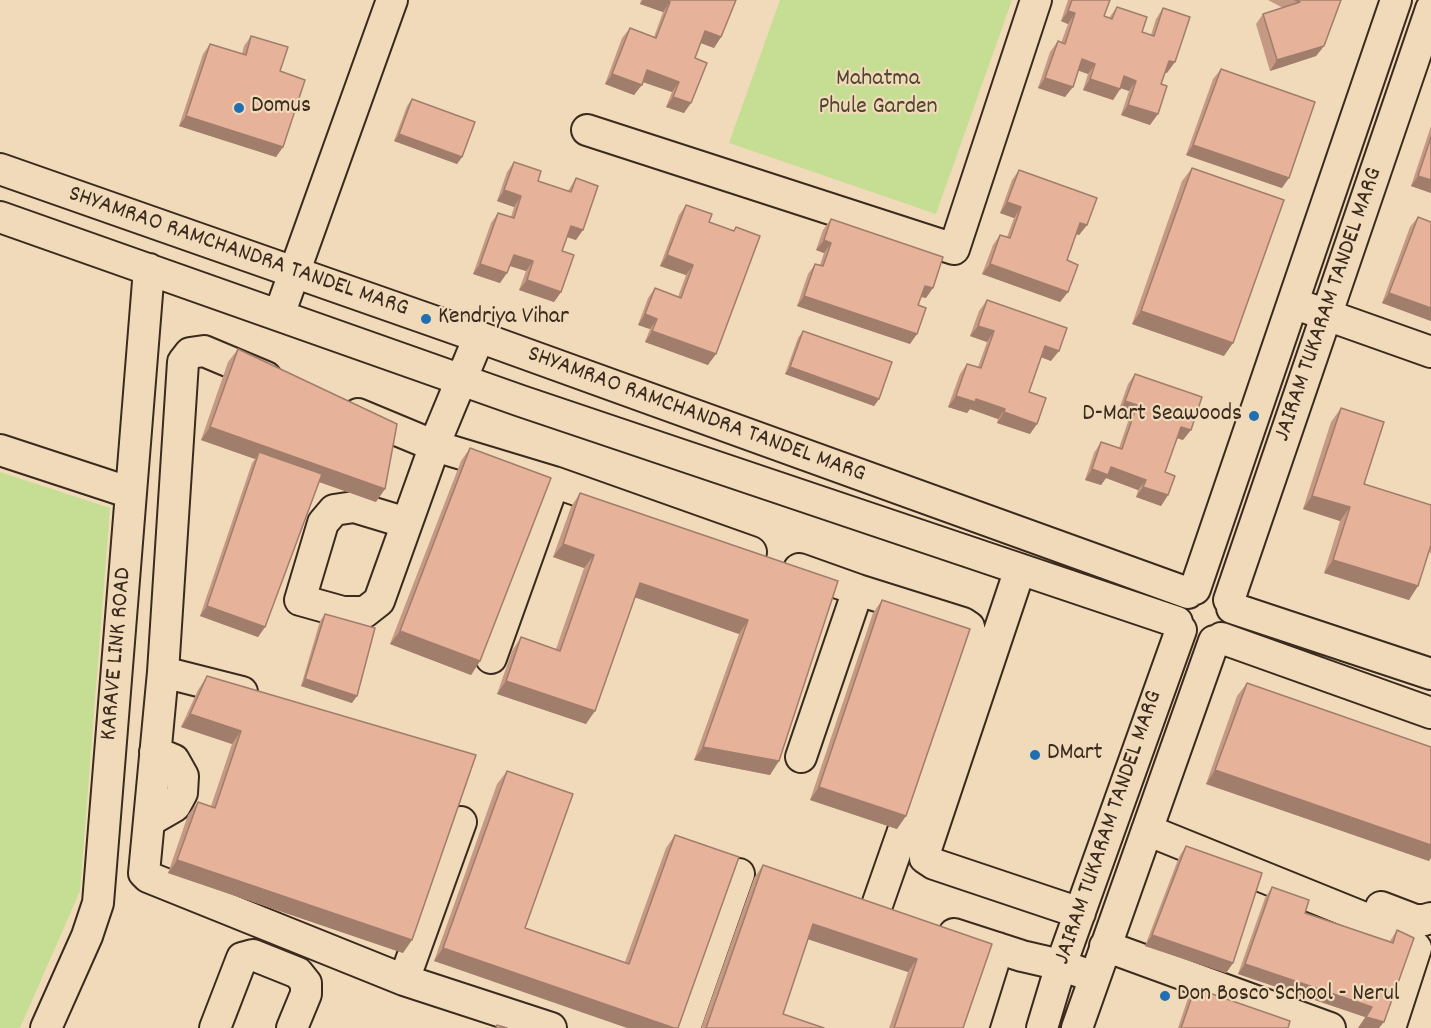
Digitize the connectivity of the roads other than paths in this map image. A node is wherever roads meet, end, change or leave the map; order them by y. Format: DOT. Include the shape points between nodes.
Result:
graph roads {
  1 [pos="392,0"];
  2 [pos="1036,0"];
  3 [pos="1396,0"];
  4 [pos="1431,9"];
  5 [pos="587,130"];
  6 [pos="0,169"];
  7 [pos="0,217"];
  8 [pos="149,269"];
  9 [pos="294,272"];
  10 [pos="1293,303"];
  11 [pos="279,315"];
  12 [pos="1326,315"];
  13 [pos="479,337"];
  14 [pos="1431,352"];
  15 [pos="462,380"];
  16 [pos="292,387"];
  17 [pos="336,405"];
  18 [pos="435,446"];
  19 [pos="0,450"];
  20 [pos="554,482"];
  21 [pos="131,493"];
  22 [pos="407,523"];
  23 [pos="1020,569"];
  24 [pos="858,590"];
  25 [pos="1192,591"];
  26 [pos="1231,604"];
  27 [pos="1179,626"];
  28 [pos="1218,639"];
  29 [pos="491,658"];
  30 [pos="163,672"];
  31 [pos="1431,674"];
  32 [pos="266,699"];
  33 [pos="1431,713"];
  34 [pos="801,757"];
  35 [pos="461,822"];
  36 [pos="1148,826"];
  37 [pos="739,874"];
  38 [pos="845,899"];
  39 [pos="1080,913"];
  40 [pos="1431,918"];
  41 [pos="932,926"];
  42 [pos="1105,946"];
  43 [pos="998,948"];
  44 [pos="1061,965"];
  45 [pos="1094,977"];
  46 [pos="404,980"];
  47 [pos="47,1028"];
  48 [pos="215,1028"];
  49 [pos="292,1028"];
  50 [pos="551,1028"];
  51 [pos="685,1028"];
  52 [pos="974,1028"];
  53 [pos="1042,1028"];
  54 [pos="1077,1028"];
  55 [pos="1330,1028"];
  56 [pos="1390,1028"];
  1 -- 9 [label="street"];
  2 -- 5 [label="street" via="954,249"];
  3 -- 10 [label="street, JAIRAM TUKARAM TANDEL MARG"];
  4 -- 12 [label="street, JAIRAM TUKARAM TANDEL MARG"];
  6 -- 9 [label="street, SHYAMRAO RAMCHANDRA TANDEL MARG"];
  7 -- 8 [label="street, SHYAMRAO RAMCHANDRA TANDEL MARG"];
  8 -- 11 [label="street, SHYAMRAO RAMCHANDRA TANDEL MARG"];
  8 -- 21 [label="street, KARAVE LINK ROAD"];
  9 -- 11 [label="street"];
  9 -- 13 [label="street, SHYAMRAO RAMCHANDRA TANDEL MARG"];
  10 -- 12 [label="street"];
  10 -- 25 [label="street, JAIRAM TUKARAM TANDEL MARG"];
  11 -- 15 [label="street, SHYAMRAO RAMCHANDRA TANDEL MARG"];
  12 -- 14 [label="street"];
  12 -- 26 [label="street, JAIRAM TUKARAM TANDEL MARG"];
  13 -- 15 [label="street"];
  13 -- 25 [label="street, SHYAMRAO RAMCHANDRA TANDEL MARG"];
  15 -- 18 [label="street"];
  15 -- 23 [label="street, SHYAMRAO RAMCHANDRA TANDEL MARG"];
  16 -- 30 [label="street" via="204,351 190,353 183,362"];
  17 -- 18 [label="street"];
  18 -- 20 [label="street"];
  18 -- 22 [label="street"];
  19 -- 21 [label="street"];
  20 -- 24 [label="street"];
  20 -- 29 [label="street"];
  21 -- 47 [label="street, KARAVE LINK ROAD" via="98,903"];
  23 -- 27 [label="street, SHYAMRAO RAMCHANDRA TANDEL MARG"];
  23 -- 39 [label="street" via="926,858"];
  24 -- 34 [label="street"];
  24 -- 38 [label="street" via="963,623 969,627 970,637 887,912"];
  25 -- 26 [label="street" via="1214,588"];
  25 -- 27 [label="street" via="1178,606"];
  26 -- 28 [label="street" via="1231,625"];
  26 -- 31 [label="street"];
  27 -- 28 [label="street" via="1195,642 1205,644"];
  27 -- 39 [label="street, JAIRAM TUKARAM TANDEL MARG"];
  28 -- 33 [label="street"];
  28 -- 36 [label="street, JAIRAM TUKARAM TANDEL MARG"];
  30 -- 32 [label="street"];
  30 -- 46 [label="street" via="144,873"];
  35 -- 46 [label="street"];
  36 -- 40 [label="street" via="1415,920"];
  36 -- 42 [label="street, JAIRAM TUKARAM TANDEL MARG"];
  36 -- 56 [label="street" via="1404,934 1416,948"];
  37 -- 51 [label="street"];
  39 -- 44 [label="street, JAIRAM TUKARAM TANDEL MARG"];
  41 -- 43 [label="street"];
  42 -- 45 [label="street, JAIRAM TUKARAM TANDEL MARG"];
  42 -- 55 [label="street"];
  43 -- 44 [label="street"];
  43 -- 52 [label="street"];
  44 -- 45 [label="street"];
  44 -- 53 [label="street, JAIRAM TUKARAM TANDEL MARG"];
  45 -- 54 [label="street, JAIRAM TUKARAM TANDEL MARG"];
  46 -- 50 [label="street"];
  48 -- 49 [label="street" via="242,958 253,955 298,973 306,983 306,994"];
}
